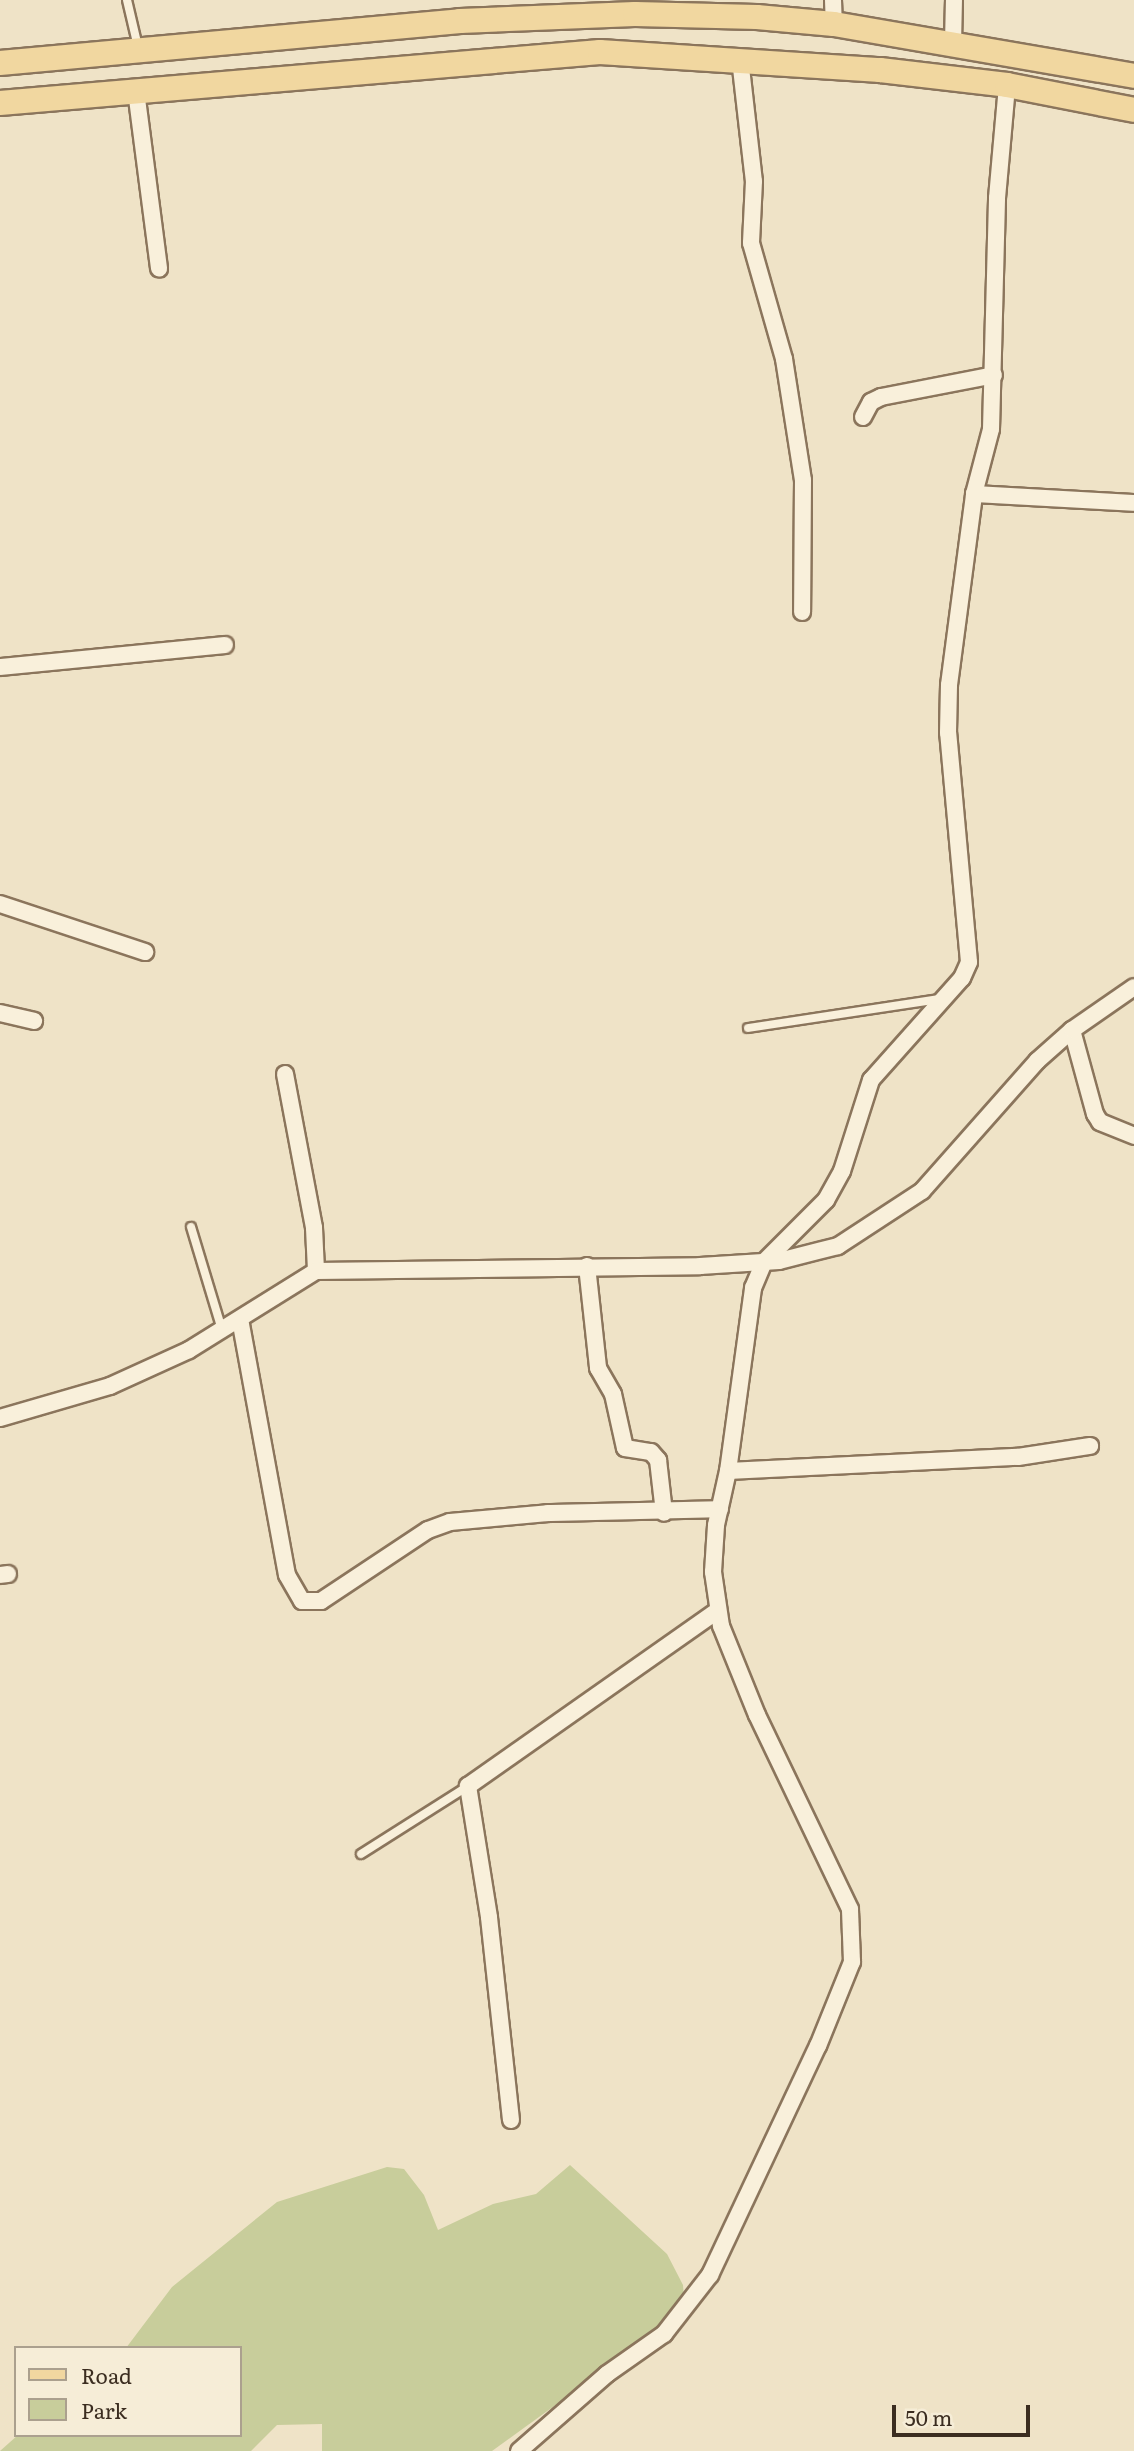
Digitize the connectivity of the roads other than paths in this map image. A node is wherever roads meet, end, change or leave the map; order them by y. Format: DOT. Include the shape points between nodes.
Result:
graph roads {
  1 [pos="127,0"];
  2 [pos="954,0"];
  3 [pos="576,7"];
  4 [pos="635,7"];
  5 [pos="833,12"];
  6 [pos="953,43"];
  7 [pos="139,54"];
  8 [pos="740,59"];
  9 [pos="0,63"];
  10 [pos="1134,76"];
  11 [pos="1007,85"];
  12 [pos="136,91"];
  13 [pos="0,103"];
  14 [pos="1134,110"];
  15 [pos="159,269"];
  16 [pos="994,375"];
  17 [pos="863,417"];
  18 [pos="974,495"];
  19 [pos="1134,503"];
  20 [pos="802,612"];
  21 [pos="225,645"];
  22 [pos="0,667"];
  23 [pos="0,905"];
  24 [pos="145,952"];
  25 [pos="1134,987"];
  26 [pos="943,999"];
  27 [pos="0,1013"];
  28 [pos="34,1021"];
  29 [pos="748,1028"];
  30 [pos="1072,1030"];
  31 [pos="285,1074"];
  32 [pos="1134,1136"];
  33 [pos="191,1227"];
  34 [pos="764,1262"];
  35 [pos="587,1266"];
  36 [pos="316,1271"];
  37 [pos="240,1320"];
  38 [pos="222,1330"];
  39 [pos="0,1418"];
  40 [pos="1090,1446"];
  41 [pos="728,1471"];
  42 [pos="720,1509"];
  43 [pos="663,1513"];
  44 [pos="717,1611"];
  45 [pos="468,1786"];
  46 [pos="361,1854"];
  47 [pos="511,2120"];
  48 [pos="519,2451"];
  1 -- 7 [label="lane"];
  2 -- 6 [label="street"];
  3 -- 4 [label="main road"];
  3 -- 7 [label="main road"];
  4 -- 5 [label="main road"];
  5 -- 6 [label="main road"];
  6 -- 10 [label="main road"];
  7 -- 9 [label="main road"];
  8 -- 11 [label="main road"];
  8 -- 12 [label="main road" via="600,52"];
  8 -- 20 [label="street" via="754,181 751,243 784,359 803,480"];
  11 -- 14 [label="main road"];
  11 -- 16 [label="street" via="997,198"];
  12 -- 13 [label="main road"];
  12 -- 15 [label="street"];
  16 -- 17 [label="street" via="881,397 871,402"];
  16 -- 18 [label="street" via="991,429"];
  18 -- 19 [label="street"];
  18 -- 26 [label="street" via="949,685 948,733 969,962"];
  21 -- 22 [label="street"];
  23 -- 24 [label="street"];
  25 -- 30 [label="street"];
  26 -- 29 [label="lane"];
  26 -- 34 [label="street" via="871,1080 842,1171 826,1200"];
  27 -- 28 [label="street"];
  30 -- 32 [label="street" via="1095,1114 1100,1122"];
  30 -- 34 [label="street" via="1037,1061 922,1191 838,1246 807,1257"];
  31 -- 36 [label="street" via="312,1214"];
  33 -- 38 [label="lane"];
  34 -- 35 [label="street"];
  34 -- 41 [label="street" via="753,1288"];
  35 -- 36 [label="street"];
  35 -- 43 [label="street" via="598,1368 613,1394 625,1448 651,1452 658,1460"];
  36 -- 37 [label="street"];
  37 -- 38 [label="street"];
  37 -- 43 [label="street" via="287,1575 302,1601 321,1601 428,1530 450,1522 548,1513"];
  38 -- 39 [label="street" via="110,1386"];
  40 -- 41 [label="street" via="1018,1457"];
  41 -- 42 [label="street"];
  42 -- 43 [label="street"];
  42 -- 44 [label="street" via="714,1553"];
  44 -- 45 [label="street"];
  44 -- 48 [label="street" via="757,1715 850,1909 852,1962 818,2046 710,2275 664,2334 607,2375"];
  45 -- 46 [label="lane"];
  45 -- 47 [label="street" via="489,1917"];
}
